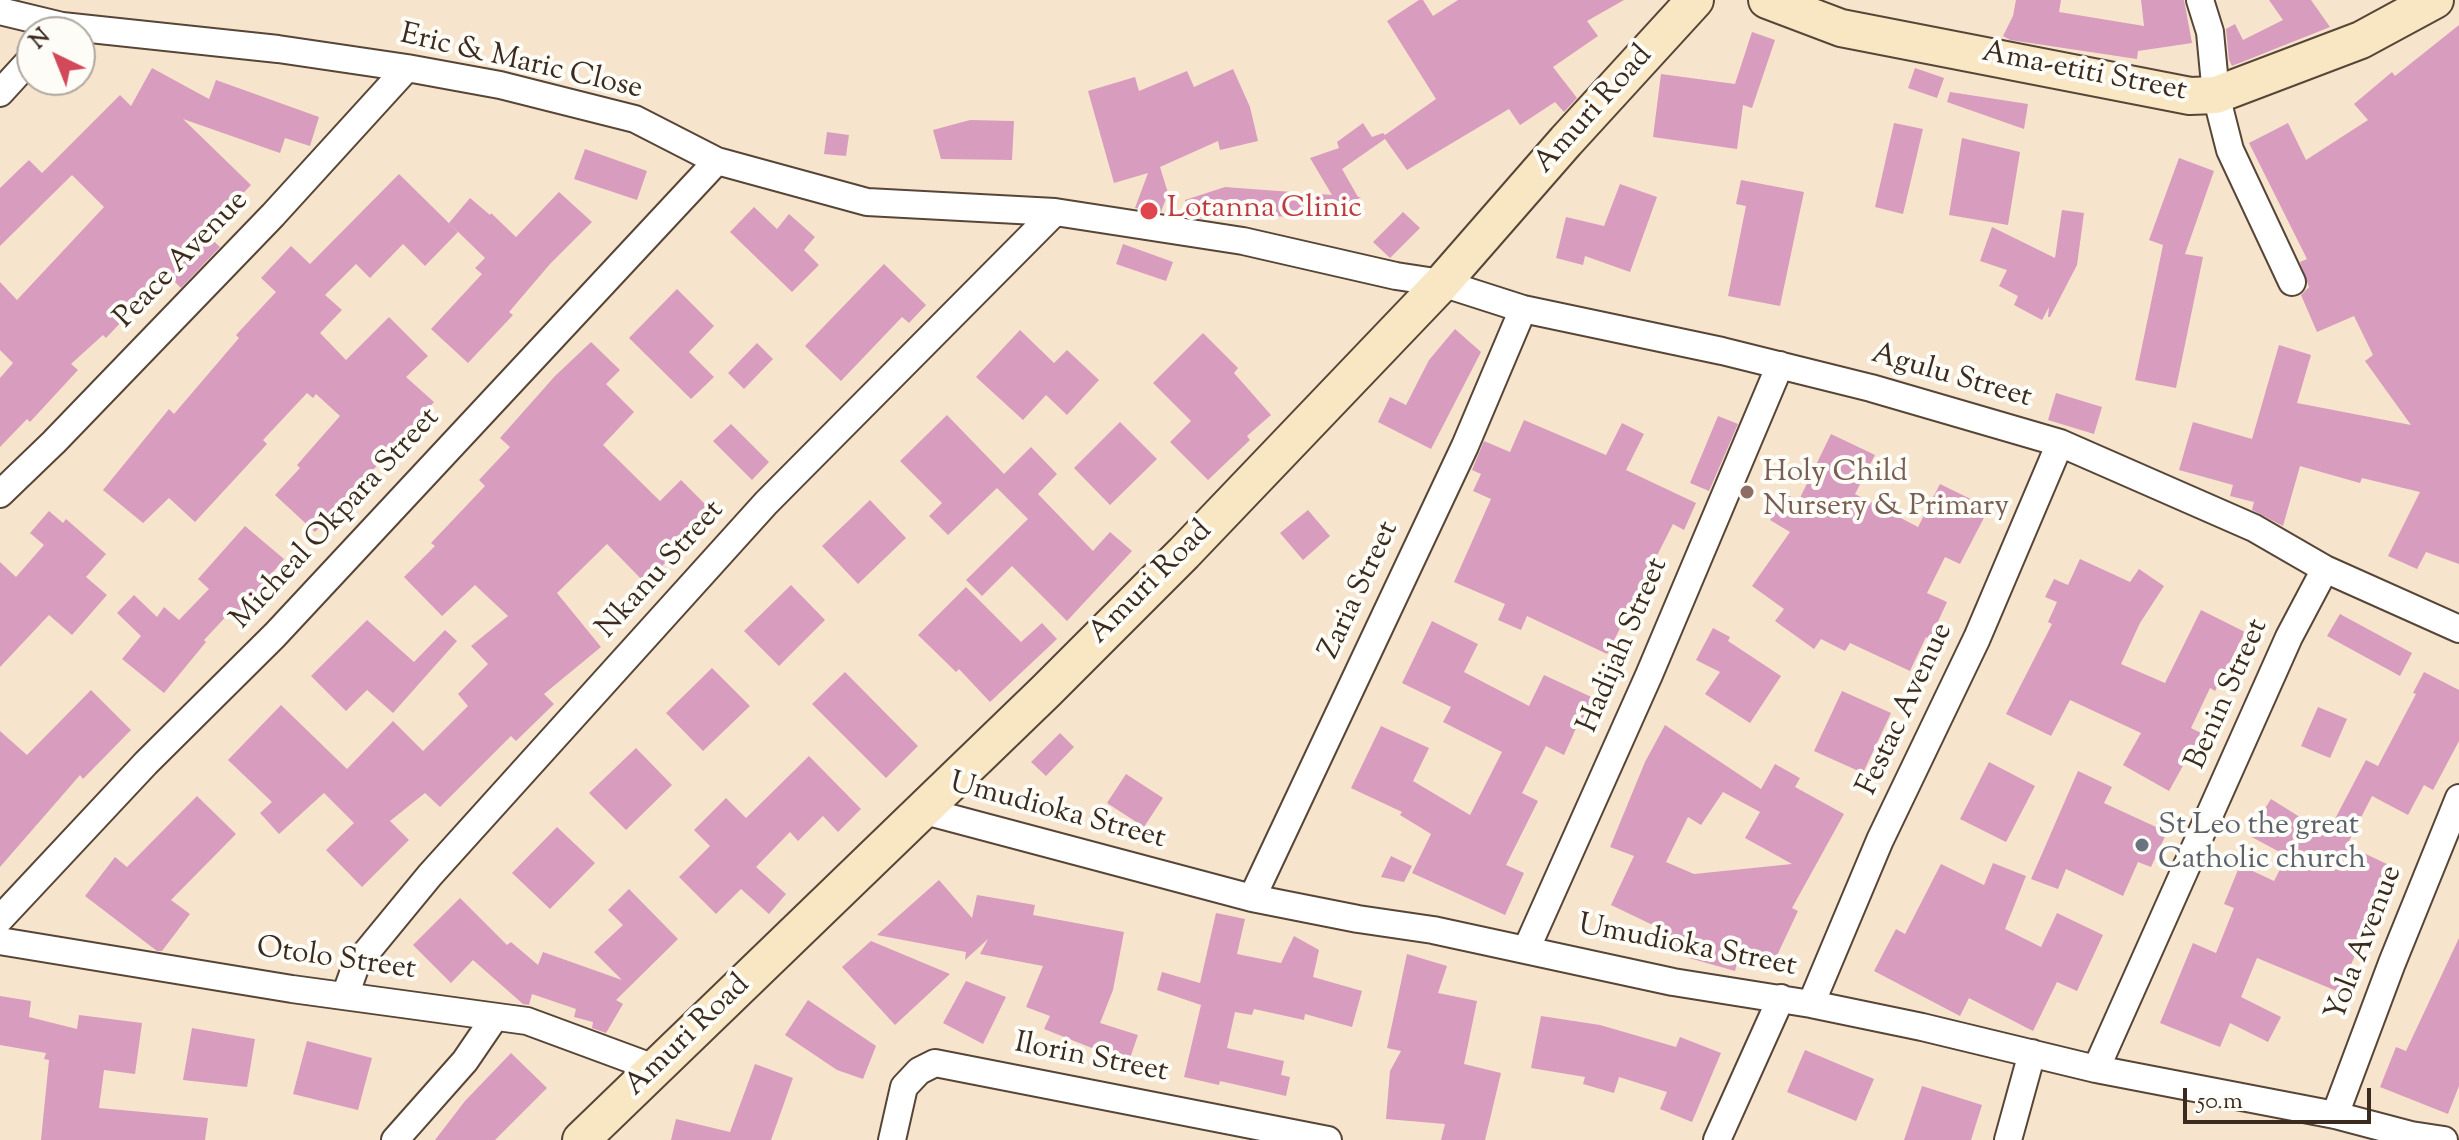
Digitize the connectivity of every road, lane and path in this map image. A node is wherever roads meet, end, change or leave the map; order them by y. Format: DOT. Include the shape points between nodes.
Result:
graph roads {
  1 [pos="1695,0"];
  2 [pos="1767,0"];
  3 [pos="2200,0"];
  4 [pos="2435,0"];
  5 [pos="96,32"];
  6 [pos="407,68"];
  7 [pos="16,76"];
  8 [pos="0,93"];
  9 [pos="2216,95"];
  10 [pos="717,161"];
  11 [pos="1055,212"];
  12 [pos="1396,276"];
  13 [pos="2292,282"];
  14 [pos="1442,283"];
  15 [pos="1523,309"];
  16 [pos="1780,365"];
  17 [pos="2060,443"];
  18 [pos="0,494"];
  19 [pos="2325,569"];
  20 [pos="2459,629"];
  21 [pos="2459,798"];
  22 [pos="921,810"];
  23 [pos="1252,898"];
  24 [pos="0,919"];
  25 [pos="0,941"];
  26 [pos="1526,950"];
  27 [pos="345,996"];
  28 [pos="1781,998"];
  29 [pos="1811,1004"];
  30 [pos="495,1017"];
  31 [pos="2032,1053"];
  32 [pos="657,1069"];
  33 [pos="2096,1069"];
  34 [pos="2335,1115"];
  35 [pos="395,1140"];
  36 [pos="581,1140"];
  37 [pos="892,1140"];
  38 [pos="1328,1140"];
  39 [pos="1717,1140"];
  40 [pos="2008,1140"];
  41 [pos="2444,1140"];
  1 -- 14 [label="main road, Amuri Road"];
  2 -- 9 [label="main road, Ama-etiti Street" via="1841,28 2190,96"];
  3 -- 9 [label="street" via="2210,32"];
  4 -- 9 [label="main road, Ama-etiti Street" via="2361,40"];
  5 -- 6 [label="street, Eric & Maric Close" via="278,49"];
  6 -- 10 [label="street, Eric & Maric Close" via="635,119"];
  6 -- 18 [label="street, Peace Avenue" via="273,215"];
  7 -- 8 [label="street"];
  9 -- 13 [label="street" via="2230,150"];
  10 -- 11 [label="street, Eric & Maric Close" via="867,202"];
  10 -- 24 [label="street, Micheal Okpara Street" via="286,623"];
  11 -- 12 [label="street, Eric & Maric Close" via="1243,241"];
  11 -- 27 [label="street, Nkanu Street" via="756,514 430,875 356,965"];
  12 -- 14 [label="street, Agulu Street"];
  14 -- 15 [label="street, Agulu Street"];
  14 -- 22 [label="main road, Amuri Road" via="1184,553"];
  15 -- 16 [label="street, Agulu Street"];
  15 -- 23 [label="street, Zaria Street" via="1465,446"];
  16 -- 17 [label="street, Agulu Street"];
  16 -- 26 [label="street, Hadijah Street"];
  17 -- 19 [label="street, Agulu Street" via="2254,528"];
  17 -- 29 [label="street, Festac Avenue"];
  19 -- 20 [label="street, Agulu Street"];
  19 -- 33 [label="street, Benin Street" via="2289,637"];
  21 -- 34 [label="street, Yola Avenue"];
  22 -- 23 [label="street, Umudioka Street"];
  22 -- 32 [label="main road, Amuri Road"];
  23 -- 26 [label="street, Umudioka Street"];
  25 -- 27 [label="street, Otolo Street"];
  26 -- 28 [label="street, Umudioka Street" via="1673,982"];
  27 -- 30 [label="street, Otolo Street"];
  28 -- 29 [label="street, Umudioka Street"];
  28 -- 39 [label="street"];
  29 -- 31 [label="street, Umudioka Street"];
  30 -- 32 [label="street, Otolo Street" via="527,1021"];
  30 -- 35 [label="street" via="465,1061"];
  31 -- 33 [label="street, Umudioka Street"];
  31 -- 40 [label="street"];
  32 -- 36 [label="main road, Amuri Road"];
  33 -- 34 [label="street, Umudioka Street"];
  34 -- 41 [label="street, Umudioka Street"];
  37 -- 38 [label="street, Ilorin Street" via="904,1087 935,1063"];
}
